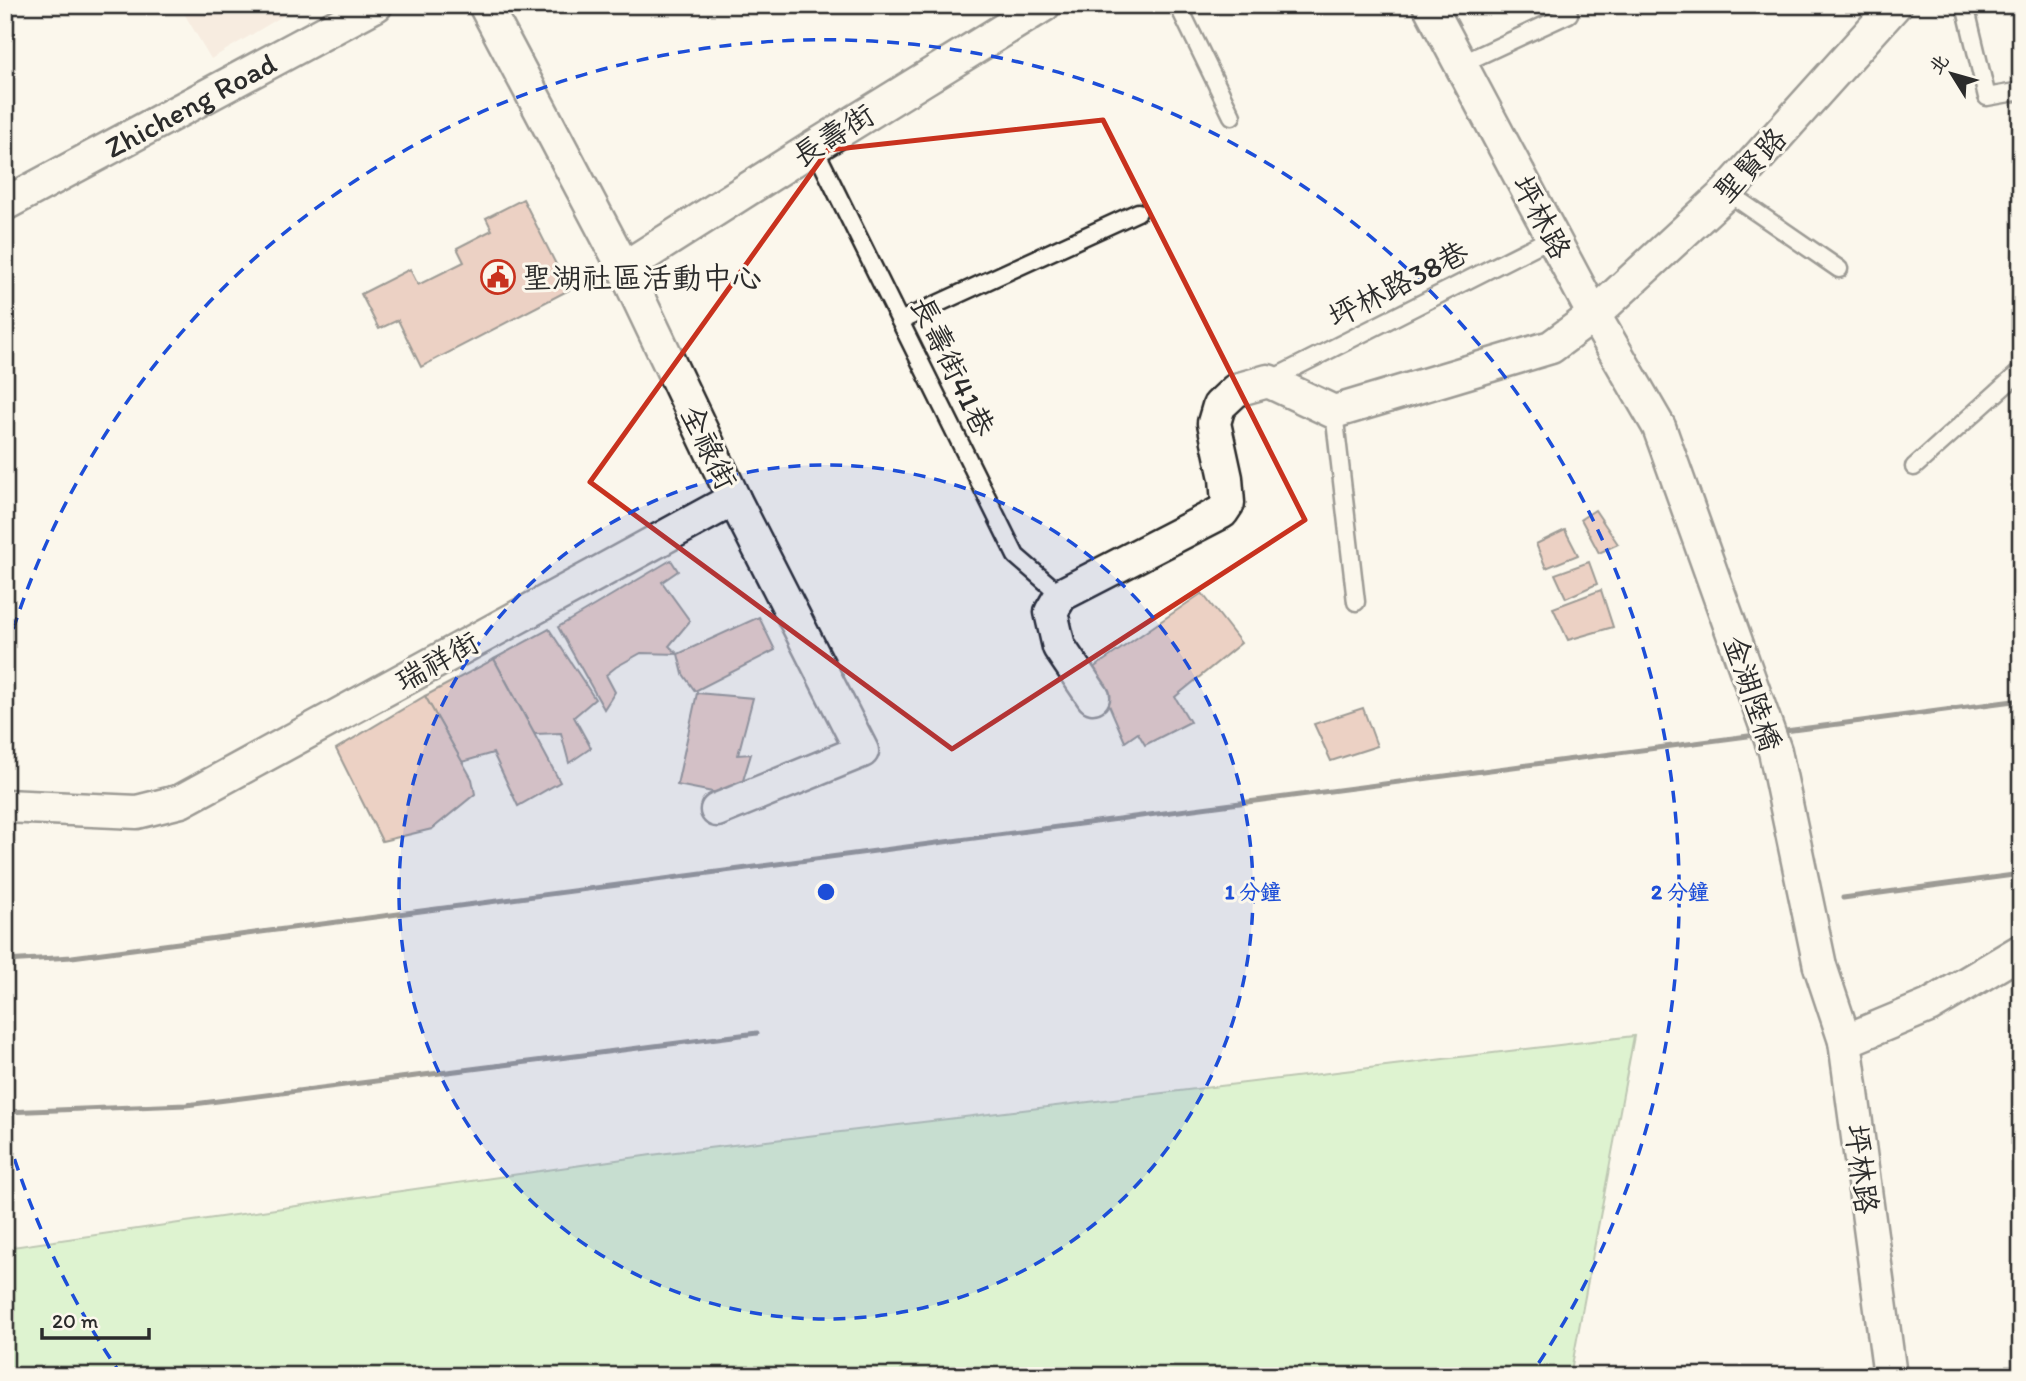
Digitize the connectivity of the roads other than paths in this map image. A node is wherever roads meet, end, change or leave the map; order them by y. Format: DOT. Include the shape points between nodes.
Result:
graph roads {
  1 [pos="376,5"];
  2 [pos="485,5"];
  3 [pos="1044,5"];
  4 [pos="1178,5"];
  5 [pos="1429,5"];
  6 [pos="1965,5"];
  7 [pos="1886,9"];
  8 [pos="1569,15"];
  9 [pos="1461,64"];
  10 [pos="2021,91"];
  11 [pos="1232,116"];
  12 [pos="814,147"];
  13 [pos="1727,192"];
  14 [pos="5,204"];
  15 [pos="1138,212"];
  16 [pos="1553,237"];
  17 [pos="624,268"];
  18 [pos="1839,269"];
  19 [pos="1594,315"];
  20 [pos="900,321"];
  21 [pos="2021,371"];
  22 [pos="1268,381"];
  23 [pos="1334,412"];
  24 [pos="1659,427"];
  25 [pos="1914,467"];
  26 [pos="734,499"];
  27 [pos="1061,595"];
  28 [pos="1356,603"];
  29 [pos="1093,697"];
  30 [pos="5,806"];
  31 [pos="717,810"];
  32 [pos="2021,951"];
  33 [pos="1820,966"];
  34 [pos="1846,1041"];
  35 [pos="1890,1376"];
  1 -- 14 [label="street, Zhicheng Road"];
  2 -- 17 [label="street, 全祿街"];
  3 -- 12 [label="street, 長壽街"];
  4 -- 11 [label="lane"];
  5 -- 9 [label="street, 坪林路"];
  6 -- 10 [label="lane" via="1987,97"];
  7 -- 13 [label="street, 聖賢路"];
  8 -- 9 [label="lane"];
  9 -- 16 [label="street, 坪林路"];
  12 -- 17 [label="street, 長壽街"];
  12 -- 20 [label="lane, 長壽街41巷"];
  13 -- 18 [label="lane"];
  13 -- 19 [label="street, 聖賢路"];
  15 -- 20 [label="lane"];
  16 -- 19 [label="street, 坪林路"];
  16 -- 22 [label="lane, 坪林路38巷"];
  17 -- 26 [label="street, 全祿街"];
  19 -- 23 [label="street, 聖賢路" via="1551,347"];
  19 -- 24 [label="street, 坪林路"];
  20 -- 27 [label="lane, 長壽街41巷" via="1016,556"];
  21 -- 25 [label="lane"];
  22 -- 23 [label="street"];
  22 -- 27 [label="street" via="1236,390 1219,406 1214,423 1228,502 1222,512"];
  23 -- 28 [label="lane"];
  24 -- 33 [label="street, 金湖陸橋, bridge" via="1775,751"];
  26 -- 30 [label="street, 瑞祥街" via="181,800 137,812"];
  26 -- 31 [label="street, 全祿街" via="862,751"];
  27 -- 29 [label="street" via="1051,611 1059,647"];
  32 -- 34 [label="street" via="1930,1006"];
  33 -- 34 [label="street, 坪林路"];
  34 -- 35 [label="street, 坪林路"];
}
